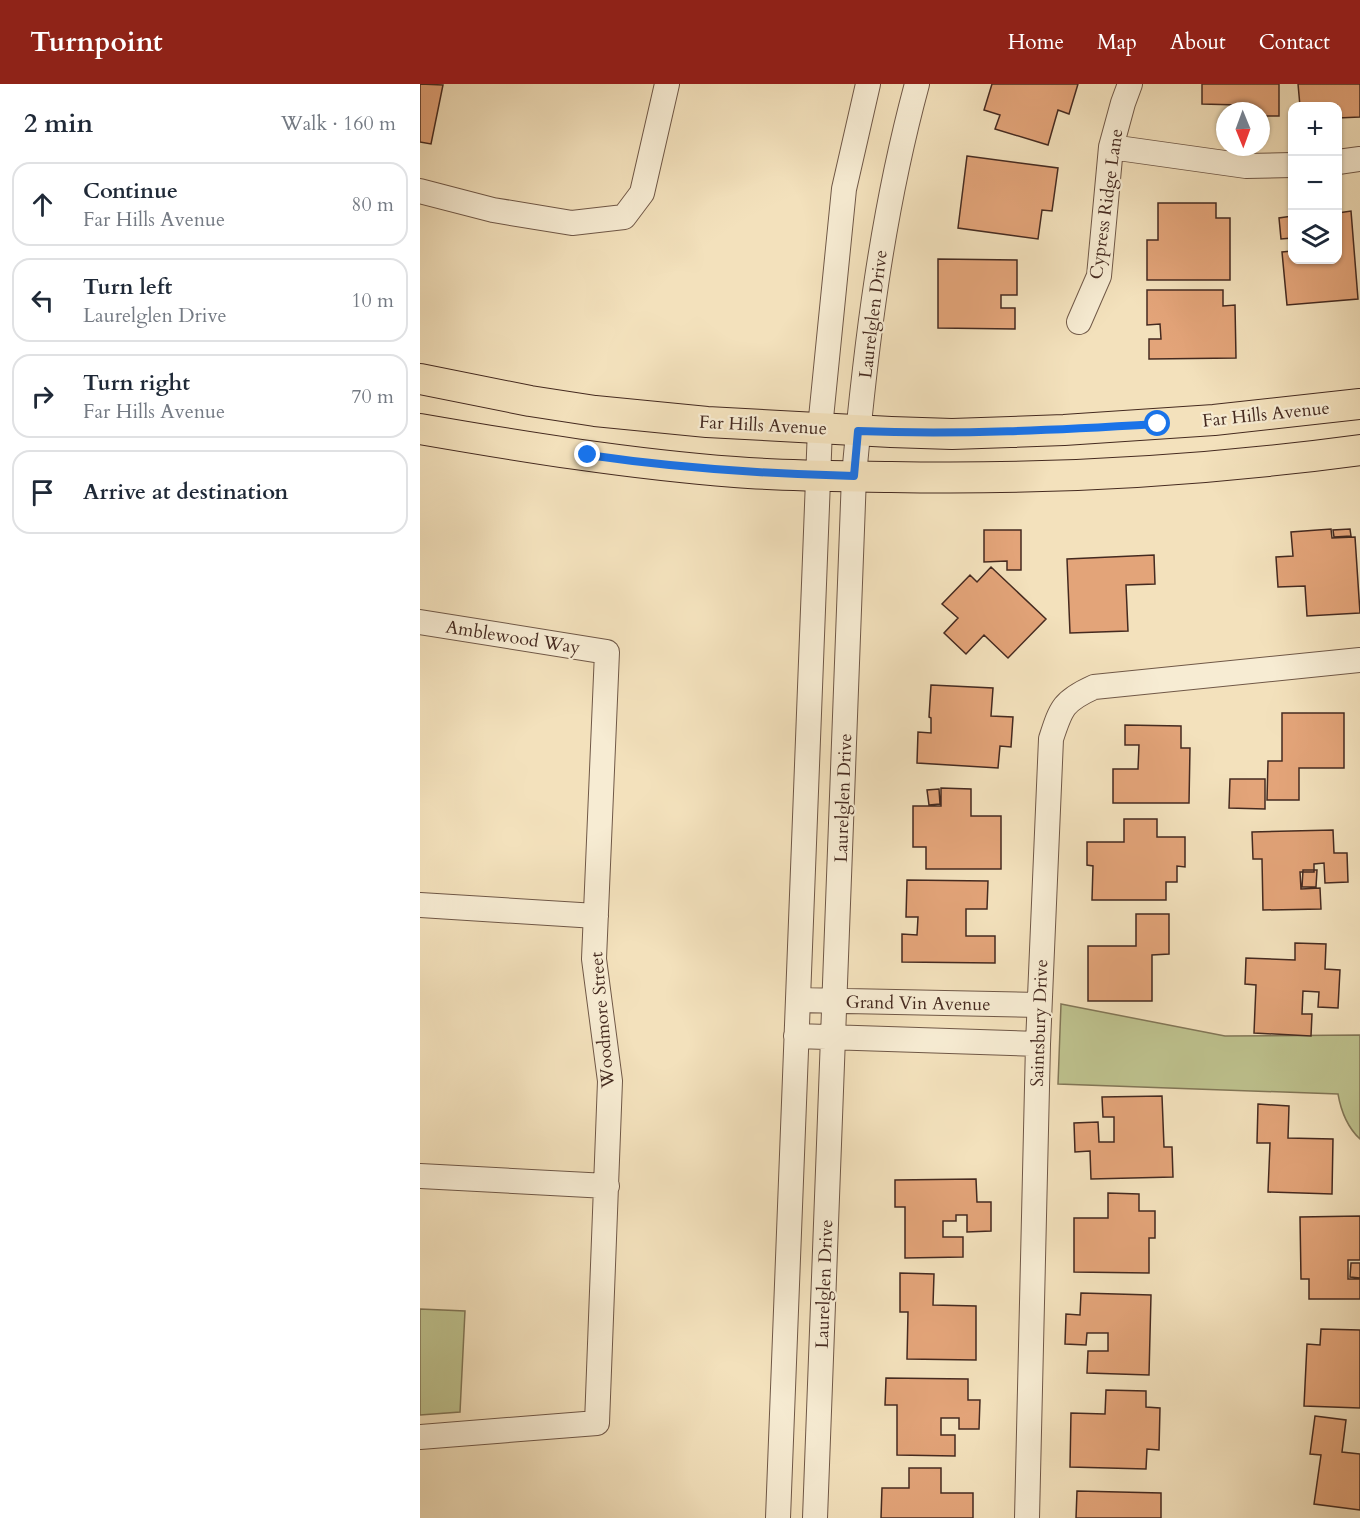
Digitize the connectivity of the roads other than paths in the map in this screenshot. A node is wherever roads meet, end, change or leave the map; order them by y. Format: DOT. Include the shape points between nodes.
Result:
graph roads {
  1 [pos="667,84"];
  2 [pos="868,84"];
  3 [pos="917,84"];
  4 [pos="1130,84"];
  5 [pos="1111,147"];
  6 [pos="1360,159"];
  7 [pos="1342,161"];
  8 [pos="1288,165"];
  9 [pos="420,191"];
  10 [pos="1079,322"];
  11 [pos="420,379"];
  12 [pos="1360,404"];
  13 [pos="820,428"];
  14 [pos="420,429"];
  15 [pos="858,431"];
  16 [pos="1360,450"];
  17 [pos="817,475"];
  18 [pos="854,476"];
  19 [pos="420,622"];
  20 [pos="607,652"];
  21 [pos="1360,660"];
  22 [pos="420,905"];
  23 [pos="596,915"];
  24 [pos="798,1000"];
  25 [pos="835,1001"];
  26 [pos="1039,1005"];
  27 [pos="796,1036"];
  28 [pos="833,1037"];
  29 [pos="1038,1044"];
  30 [pos="420,1176"];
  31 [pos="607,1186"];
  32 [pos="420,1437"];
  33 [pos="778,1518"];
  34 [pos="815,1518"];
  35 [pos="1027,1518"];
  1 -- 9 [label="street" via="642,193 624,218 572,223 493,210"];
  2 -- 13 [label="street, Laurelglen Drive" via="844,189"];
  3 -- 15 [label="street, Laurelglen Drive" via="879,257"];
  4 -- 5 [label="street, Cypress Ridge Lane"];
  5 -- 8 [label="street" via="1246,166"];
  5 -- 10 [label="street, Cypress Ridge Lane" via="1099,276"];
  6 -- 7 [label="street"];
  11 -- 13 [label="main road, Far Hills Avenue" via="595,411"];
  12 -- 15 [label="main road, Far Hills Avenue" via="1214,420 1064,430 952,434"];
  13 -- 15 [label="main road, Far Hills Avenue"];
  13 -- 17 [label="street, Laurelglen Drive"];
  14 -- 17 [label="main road" via="640,463"];
  15 -- 18 [label="street, Laurelglen Drive"];
  16 -- 18 [label="main road" via="1128,473 976,478"];
  17 -- 18 [label="main road"];
  17 -- 24 [label="street, Laurelglen Drive"];
  18 -- 25 [label="street, Laurelglen Drive"];
  19 -- 20 [label="street, Amblewood Way"];
  20 -- 23 [label="street, Woodmore Street"];
  21 -- 26 [label="street, Saintsbury Drive" via="1094,687 1075,696 1060,710 1051,739"];
  22 -- 23 [label="street"];
  23 -- 31 [label="street, Woodmore Street" via="594,959 610,1081"];
  24 -- 25 [label="street, Grand Vin Avenue"];
  24 -- 27 [label="street, Laurelglen Drive"];
  25 -- 26 [label="street, Grand Vin Avenue"];
  25 -- 28 [label="street, Laurelglen Drive"];
  26 -- 29 [label="street, Saintsbury Drive"];
  27 -- 28 [label="street, Grand Vin Avenue"];
  27 -- 33 [label="street, Laurelglen Drive"];
  28 -- 29 [label="street, Grand Vin Avenue"];
  28 -- 34 [label="street, Laurelglen Drive"];
  29 -- 35 [label="street, Saintsbury Drive"];
  30 -- 31 [label="street"];
  31 -- 32 [label="street, Woodmore Street" via="597,1423"];
}
